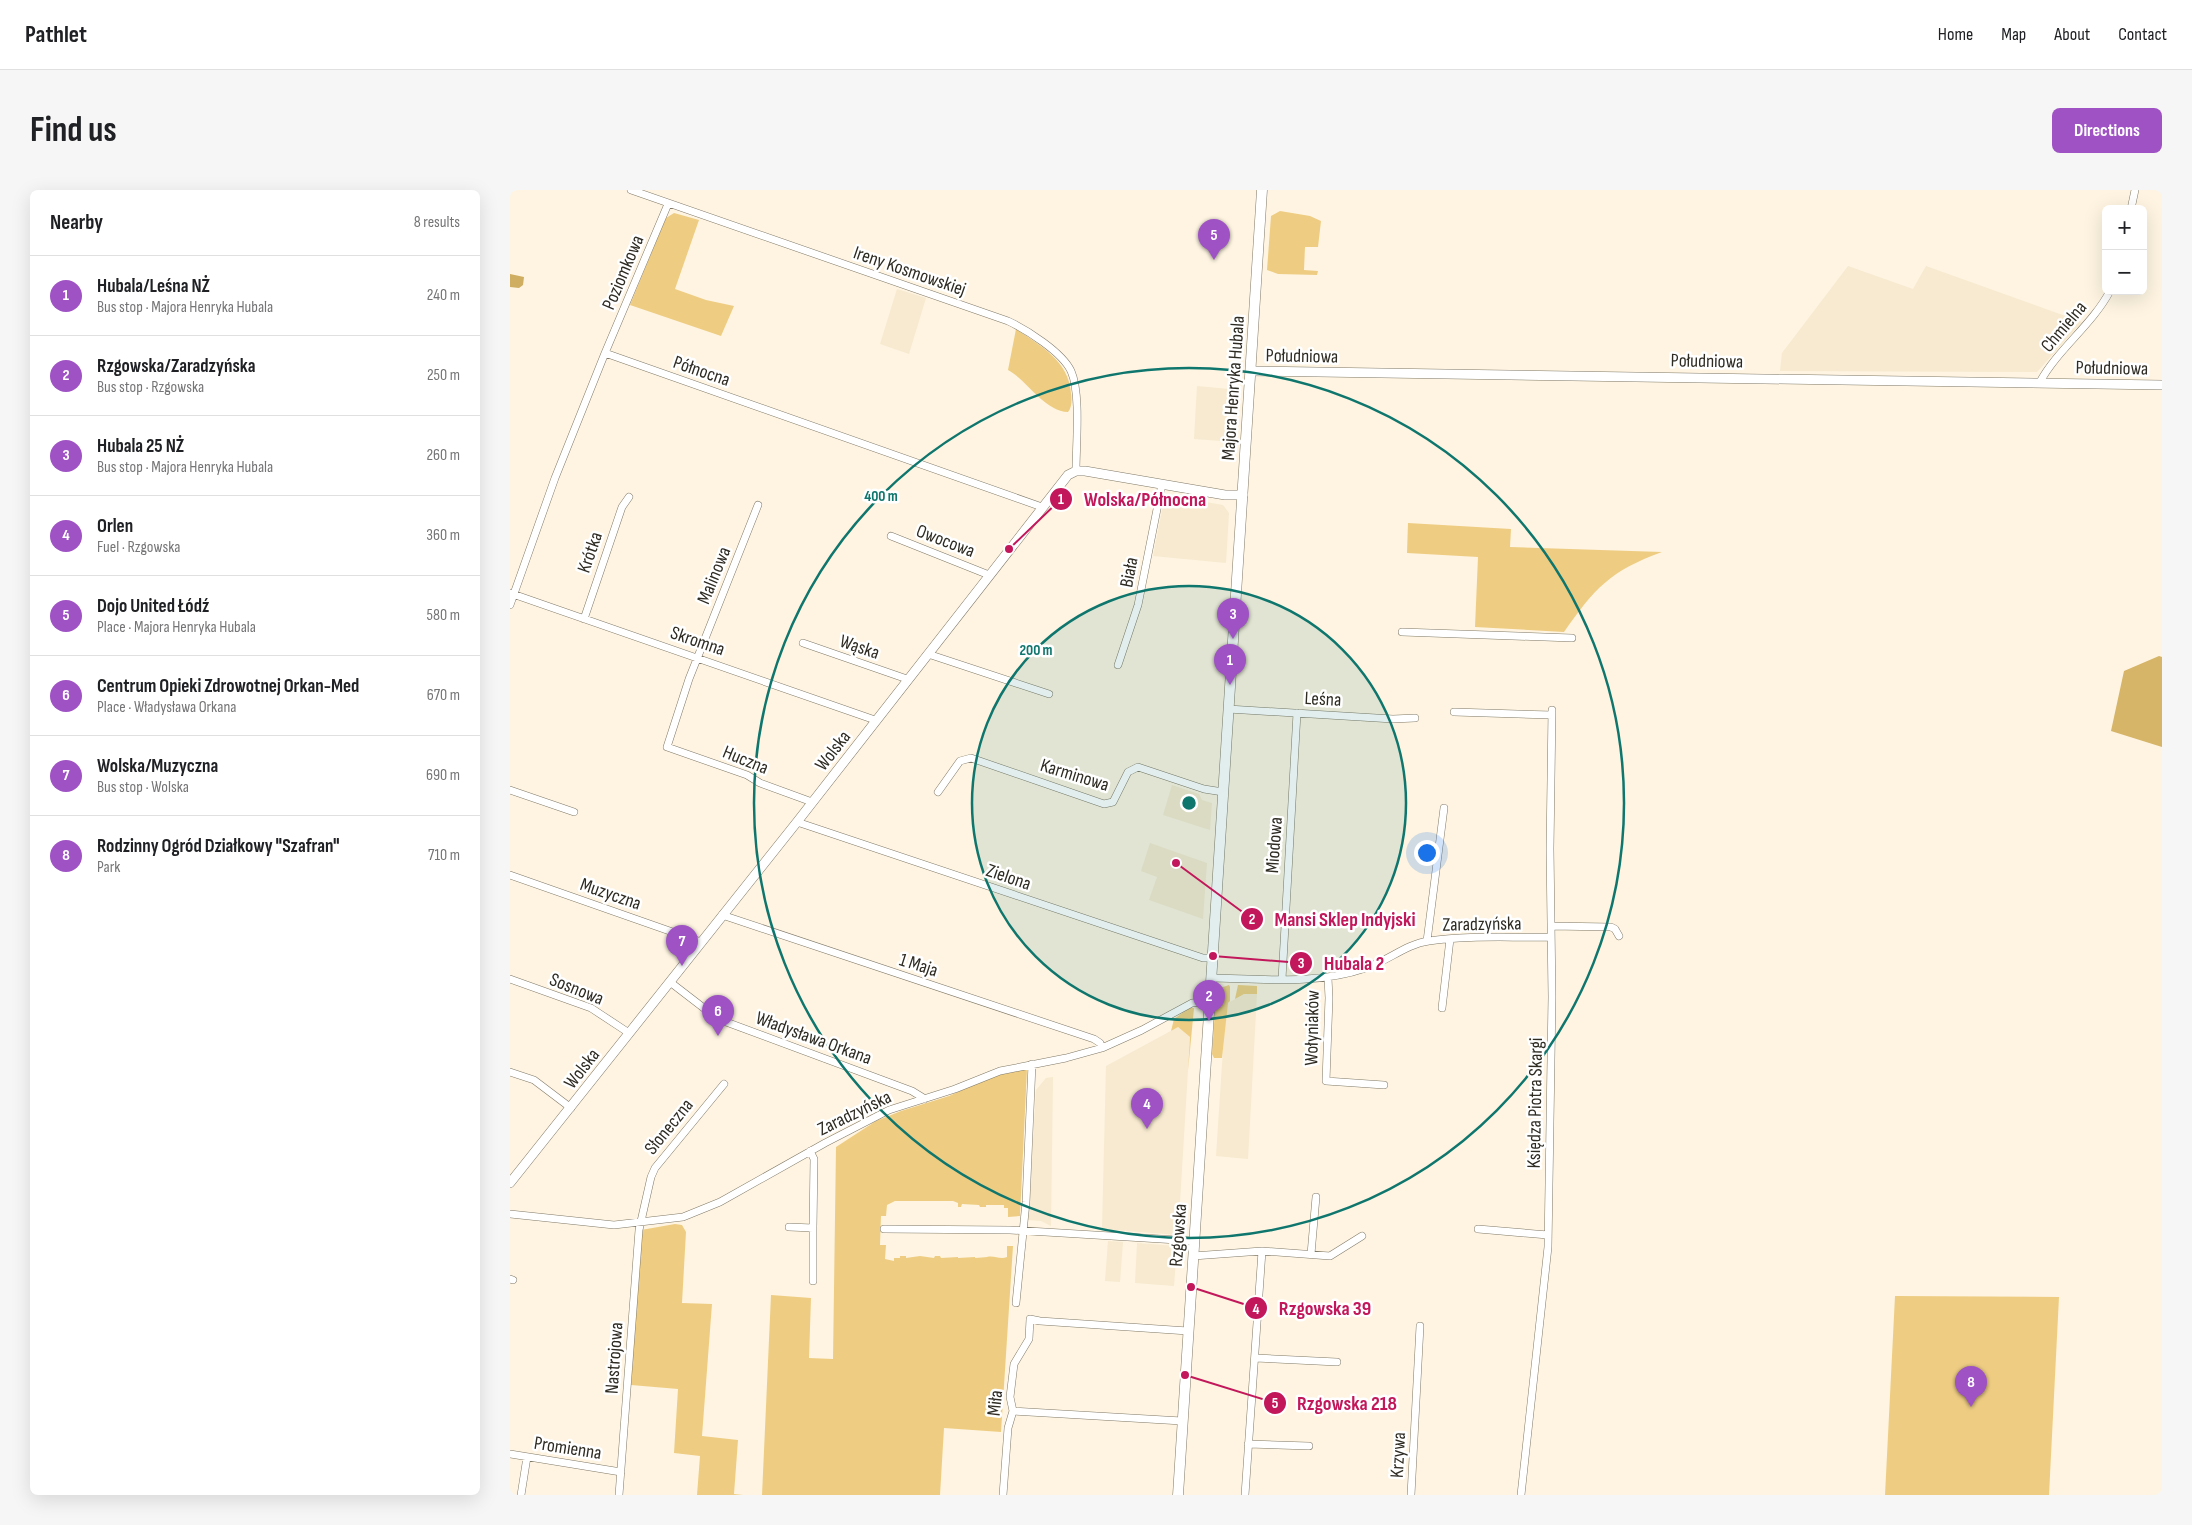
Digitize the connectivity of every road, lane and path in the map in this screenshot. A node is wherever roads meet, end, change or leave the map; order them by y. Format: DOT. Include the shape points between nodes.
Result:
graph roads {
  1 [pos="631,190"];
  2 [pos="1262,190"];
  3 [pos="2135,190"];
  4 [pos="668,204"];
  5 [pos="2132,205"];
  6 [pos="2108,295"];
  7 [pos="605,353"];
  8 [pos="1251,371"];
  9 [pos="2040,382"];
  10 [pos="2162,384"];
  11 [pos="1076,471"];
  12 [pos="1162,484"];
  13 [pos="1243,495"];
  14 [pos="630,498"];
  15 [pos="758,505"];
  16 [pos="1042,507"];
  17 [pos="892,536"];
  18 [pos="989,575"];
  19 [pos="512,593"];
  20 [pos="510,605"];
  21 [pos="584,619"];
  22 [pos="1402,632"];
  23 [pos="1572,638"];
  24 [pos="803,643"];
  25 [pos="928,654"];
  26 [pos="698,657"];
  27 [pos="1118,665"];
  28 [pos="907,680"];
  29 [pos="1049,694"];
  30 [pos="1228,709"];
  31 [pos="1454,712"];
  32 [pos="1298,713"];
  33 [pos="1415,718"];
  34 [pos="875,720"];
  35 [pos="667,747"];
  36 [pos="510,790"];
  37 [pos="938,792"];
  38 [pos="1223,792"];
  39 [pos="812,802"];
  40 [pos="1444,808"];
  41 [pos="574,812"];
  42 [pos="796,822"];
  43 [pos="510,875"];
  44 [pos="722,915"];
  45 [pos="1551,926"];
  46 [pos="1619,936"];
  47 [pos="1551,937"];
  48 [pos="1450,939"];
  49 [pos="1427,941"];
  50 [pos="701,942"];
  51 [pos="1213,958"];
  52 [pos="1211,978"];
  53 [pos="1328,978"];
  54 [pos="510,979"];
  55 [pos="1282,979"];
  56 [pos="670,982"];
  57 [pos="1210,1001"];
  58 [pos="1442,1008"];
  59 [pos="629,1034"];
  60 [pos="1102,1048"];
  61 [pos="1032,1064"];
  62 [pos="510,1072"];
  63 [pos="724,1084"];
  64 [pos="1384,1085"];
  65 [pos="925,1099"];
  66 [pos="571,1108"];
  67 [pos="810,1151"];
  68 [pos="510,1183"];
  69 [pos="1316,1197"];
  70 [pos="510,1214"];
  71 [pos="640,1223"];
  72 [pos="790,1227"];
  73 [pos="813,1228"];
  74 [pos="884,1229"];
  75 [pos="1478,1229"];
  76 [pos="1023,1231"];
  77 [pos="1548,1234"];
  78 [pos="1362,1236"];
  79 [pos="1194,1241"];
  80 [pos="1262,1251"];
  81 [pos="1311,1254"];
  82 [pos="1193,1256"];
  83 [pos="812,1281"];
  84 [pos="1016,1303"];
  85 [pos="1420,1326"];
  86 [pos="1188,1330"];
  87 [pos="1255,1358"];
  88 [pos="1337,1362"];
  89 [pos="1013,1410"];
  90 [pos="1182,1422"];
  91 [pos="1248,1444"];
  92 [pos="1309,1446"];
  93 [pos="510,1454"];
  94 [pos="527,1458"];
  95 [pos="621,1472"];
  96 [pos="521,1495"];
  97 [pos="619,1495"];
  98 [pos="1003,1495"];
  99 [pos="1178,1495"];
  100 [pos="1245,1495"];
  101 [pos="1412,1495"];
  102 [pos="1521,1495"];
  1 -- 4 [label="street, Ireny Kosmowskiej"];
  2 -- 8 [label="main road, Majora Henryka Hubala"];
  3 -- 5 [label="street"];
  4 -- 7 [label="street, Poziomkowa"];
  4 -- 11 [label="street, Ireny Kosmowskiej" via="1008,321 1027,332 1058,355 1074,379"];
  6 -- 9 [label="street, Chmielna"];
  7 -- 16 [label="street, Północna"];
  7 -- 19 [label="street"];
  8 -- 9 [label="street, Południowa"];
  8 -- 13 [label="main road, Majora Henryka Hubala"];
  9 -- 10 [label="street, Południowa"];
  11 -- 12 [label="street"];
  11 -- 16 [label="street, Wolska" via="1068,475"];
  12 -- 13 [label="street"];
  12 -- 27 [label="street, Biała" via="1139,599"];
  13 -- 30 [label="main road, Majora Henryka Hubala"];
  14 -- 21 [label="street, Krótka" via="622,507"];
  15 -- 26 [label="street, Malinowa"];
  16 -- 18 [label="street, Wolska"];
  17 -- 18 [label="street, Owocowa"];
  18 -- 25 [label="street, Wolska"];
  19 -- 20 [label="street"];
  19 -- 21 [label="street, Skromna"];
  21 -- 26 [label="street, Skromna"];
  22 -- 23 [label="street"];
  24 -- 28 [label="street, Wąska"];
  25 -- 28 [label="street, Wolska"];
  25 -- 29 [label="street"];
  26 -- 34 [label="street, Skromna"];
  26 -- 35 [label="street, Malinowa"];
  28 -- 34 [label="street, Wolska"];
  30 -- 32 [label="street, Leśna"];
  30 -- 38 [label="main road, Majora Henryka Hubala"];
  31 -- 45 [label="street, Księdza Piotra Skargi" via="1552,712"];
  32 -- 33 [label="street, Leśna"];
  32 -- 55 [label="street, Miodowa"];
  34 -- 39 [label="street, Wolska"];
  35 -- 39 [label="street, Huczna"];
  36 -- 41 [label="street"];
  37 -- 38 [label="street, Karminowa" via="958,764 971,758 1109,804 1115,800 1128,772 1138,767"];
  38 -- 51 [label="main road, Majora Henryka Hubala"];
  39 -- 42 [label="street, Wolska"];
  40 -- 49 [label="street"];
  42 -- 44 [label="street, Wolska"];
  42 -- 51 [label="street, Zielona" via="1203,958"];
  43 -- 50 [label="street, Muzyczna"];
  44 -- 50 [label="street, Wolska"];
  44 -- 60 [label="street, 1 Maja" via="1094,1039"];
  45 -- 46 [label="street" via="1611,927"];
  45 -- 47 [label="street, Księdza Piotra Skargi"];
  47 -- 48 [label="street, Zaradzyńska"];
  47 -- 77 [label="street, Księdza Piotra Skargi"];
  48 -- 49 [label="street, Zaradzyńska"];
  48 -- 58 [label="street"];
  49 -- 53 [label="street, Zaradzyńska" via="1386,961"];
  50 -- 56 [label="street, Wolska"];
  51 -- 52 [label="main road, Majora Henryka Hubala"];
  52 -- 55 [label="street, Zaradzyńska"];
  52 -- 57 [label="main road, Rzgowska"];
  53 -- 55 [label="street, Zaradzyńska"];
  53 -- 64 [label="street, Wołyniaków" via="1326,1081"];
  54 -- 59 [label="street, Sosnowa" via="591,1008"];
  56 -- 59 [label="street, Wolska"];
  56 -- 65 [label="street, Władysława Orkana" via="718,1019 912,1091"];
  57 -- 60 [label="street, Zaradzyńska" via="1192,1003"];
  57 -- 79 [label="main road, Rzgowska"];
  59 -- 66 [label="street, Wolska"];
  60 -- 61 [label="street, Zaradzyńska"];
  61 -- 65 [label="street, Zaradzyńska" via="982,1076"];
  61 -- 76 [label="street"];
  62 -- 66 [label="street" via="534,1080"];
  63 -- 71 [label="street, Słoneczna" via="655,1168"];
  65 -- 67 [label="street, Zaradzyńska" via="889,1110"];
  66 -- 68 [label="street, Wolska"];
  67 -- 71 [label="street, Zaradzyńska" via="720,1202 683,1217"];
  67 -- 73 [label="street" via="814,1159"];
  69 -- 81 [label="street"];
  70 -- 71 [label="street, Zaradzyńska" via="614,1225"];
  71 -- 95 [label="street, Nastrojowa"];
  72 -- 73 [label="street"];
  73 -- 83 [label="street"];
  74 -- 76 [label="street"];
  75 -- 77 [label="street"];
  76 -- 79 [label="street"];
  76 -- 84 [label="street"];
  77 -- 102 [label="street, Księdza Piotra Skargi"];
  78 -- 81 [label="street" via="1330,1256"];
  79 -- 82 [label="main road, Rzgowska"];
  80 -- 81 [label="street"];
  80 -- 82 [label="street"];
  80 -- 87 [label="street"];
  82 -- 86 [label="main road, Rzgowska"];
  85 -- 101 [label="street, Krzywa"];
  86 -- 89 [label="street, Miła" via="1030,1319 1029,1339 1014,1364 1010,1398"];
  86 -- 90 [label="main road, Rzgowska"];
  87 -- 88 [label="street"];
  87 -- 91 [label="street"];
  89 -- 90 [label="street"];
  89 -- 98 [label="street, Miła" via="1008,1428"];
  90 -- 99 [label="main road, Rzgowska"];
  91 -- 92 [label="street"];
  91 -- 100 [label="street"];
  93 -- 94 [label="street, Promienna"];
  94 -- 95 [label="street, Promienna"];
  94 -- 96 [label="street"];
  95 -- 97 [label="street, Nastrojowa"];
}
